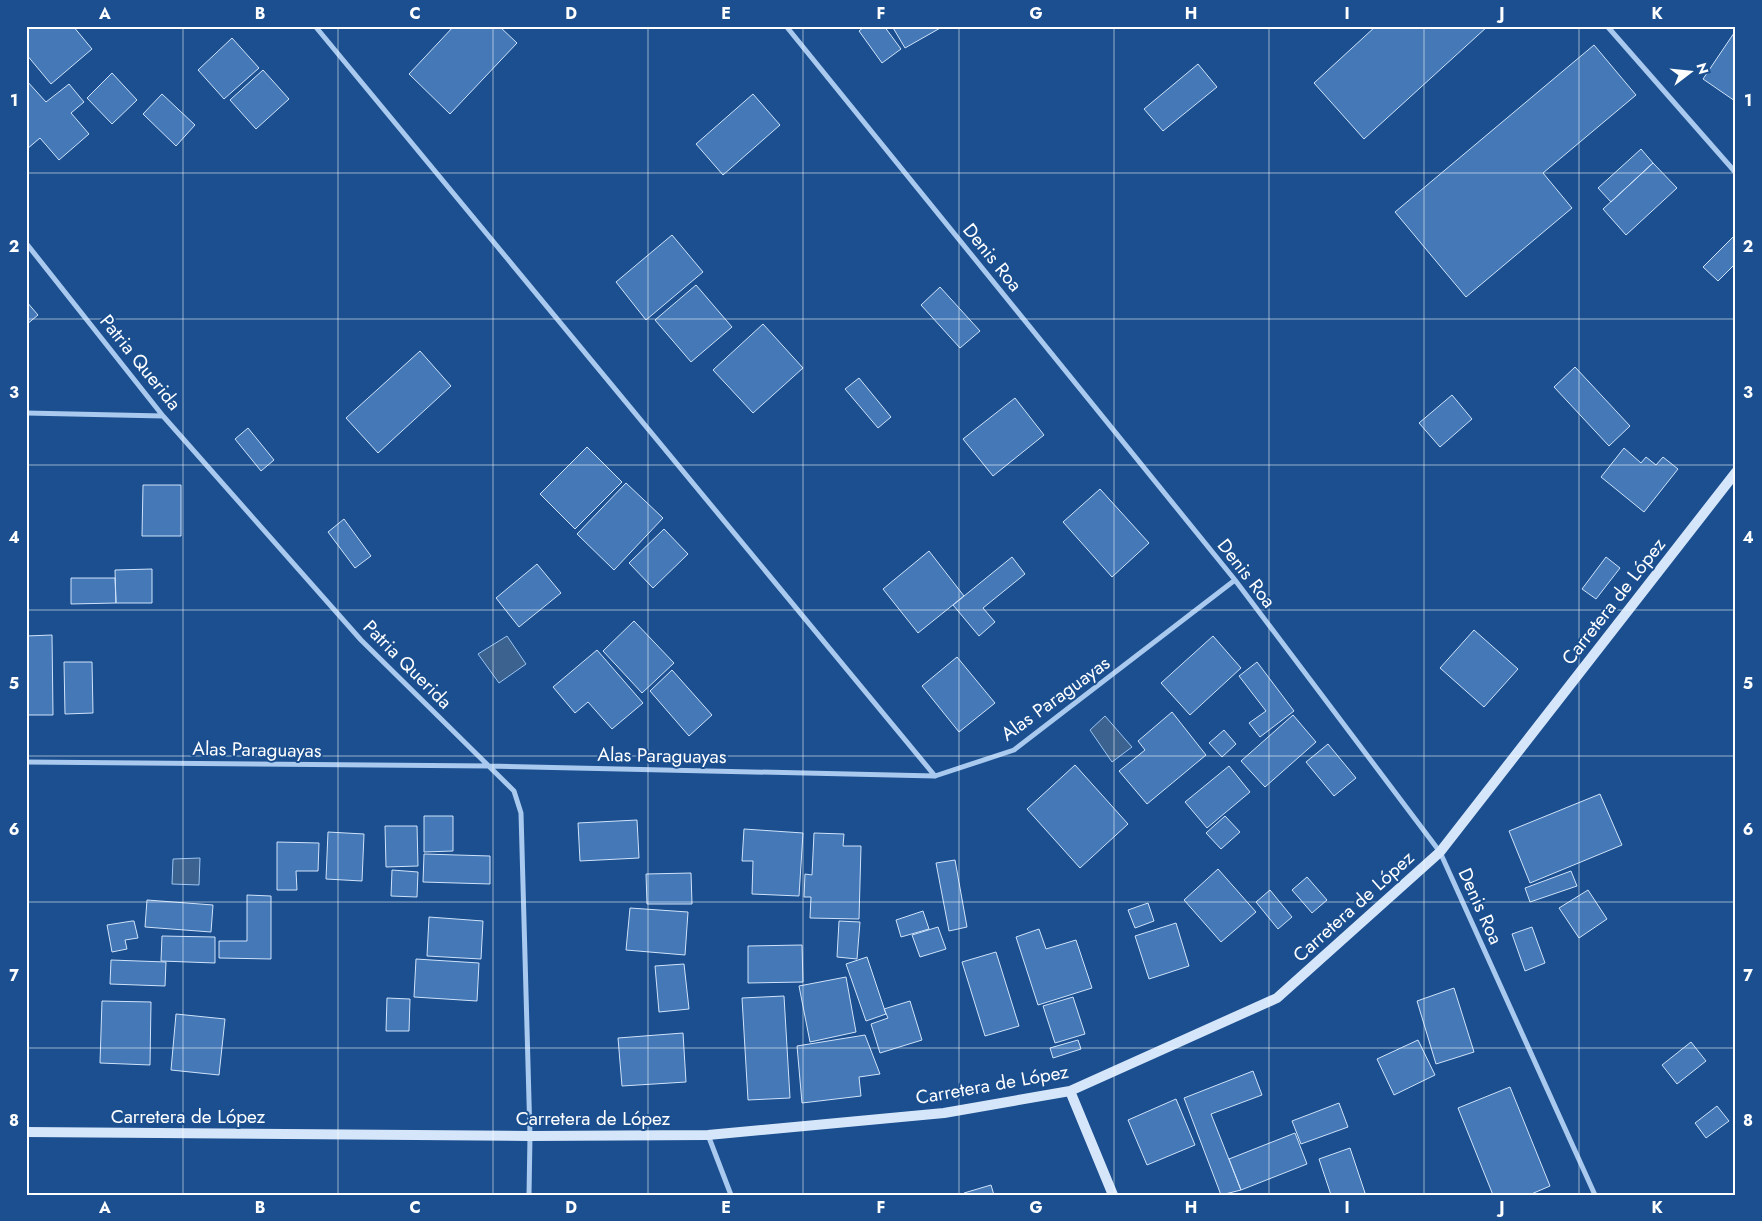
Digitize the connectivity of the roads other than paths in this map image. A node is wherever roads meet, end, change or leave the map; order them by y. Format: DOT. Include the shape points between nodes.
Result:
graph roads {
  1 [pos="315,26"];
  2 [pos="786,26"];
  3 [pos="1607,26"];
  4 [pos="1736,173"];
  5 [pos="26,243"];
  6 [pos="26,413"];
  7 [pos="163,416"];
  8 [pos="1736,472"];
  9 [pos="1235,580"];
  10 [pos="26,762"];
  11 [pos="489,766"];
  12 [pos="935,776"];
  13 [pos="1440,852"];
  14 [pos="1070,1091"];
  15 [pos="26,1132"];
  16 [pos="708,1135"];
  17 [pos="530,1136"];
  18 [pos="530,1195"];
  19 [pos="731,1195"];
  20 [pos="1113,1195"];
  21 [pos="1594,1195"];
  1 -- 12 [label="street"];
  2 -- 9 [label="street, Denis Roa"];
  3 -- 4 [label="street"];
  5 -- 7 [label="street, Patria Querida"];
  6 -- 7 [label="street"];
  7 -- 11 [label="street, Patria Querida" via="361,640"];
  8 -- 13 [label="main road, Carretera de López"];
  9 -- 12 [label="street, Alas Paraguayas" via="1014,750"];
  9 -- 13 [label="street, Denis Roa"];
  10 -- 11 [label="street, Alas Paraguayas"];
  11 -- 12 [label="street, Alas Paraguayas"];
  11 -- 17 [label="street, Patria Querida" via="514,790 521,813"];
  13 -- 14 [label="main road, Carretera de López" via="1277,998"];
  13 -- 21 [label="street, Denis Roa"];
  14 -- 16 [label="main road, Carretera de López" via="944,1113"];
  14 -- 20 [label="main road"];
  15 -- 17 [label="main road, Carretera de López"];
  16 -- 17 [label="main road, Carretera de López"];
  16 -- 19 [label="street"];
  17 -- 18 [label="street, Patria Querida"];
}
